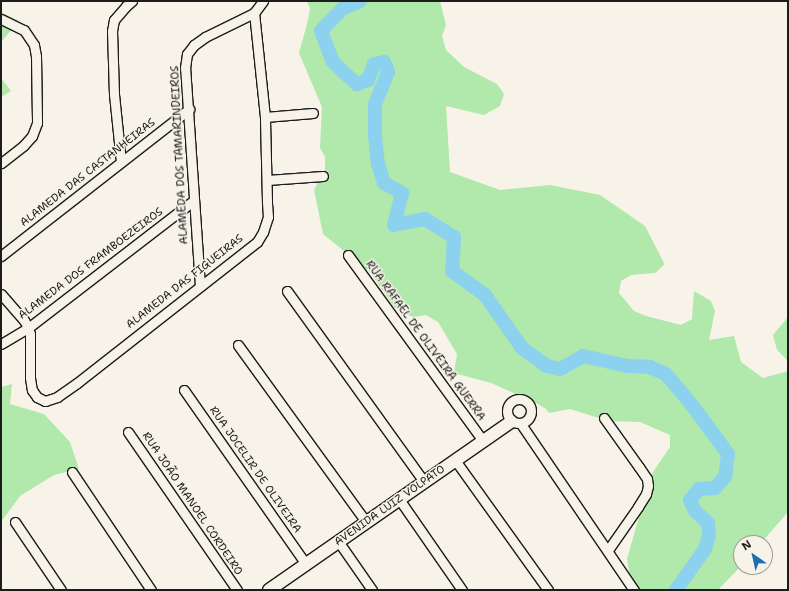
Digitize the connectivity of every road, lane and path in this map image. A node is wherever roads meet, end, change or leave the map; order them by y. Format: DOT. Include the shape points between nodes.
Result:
graph roads {
  1 [pos="132,1"];
  2 [pos="264,1"];
  3 [pos="254,13"];
  4 [pos="1,19"];
  5 [pos="189,109"];
  6 [pos="313,113"];
  7 [pos="265,117"];
  8 [pos="121,162"];
  9 [pos="1,163"];
  10 [pos="323,176"];
  11 [pos="267,180"];
  12 [pos="193,201"];
  13 [pos="348,255"];
  14 [pos="1,256"];
  15 [pos="200,286"];
  16 [pos="288,291"];
  17 [pos="1,294"];
  18 [pos="28,328"];
  19 [pos="1,344"];
  20 [pos="238,345"];
  21 [pos="184,390"];
  22 [pos="604,418"];
  23 [pos="516,423"];
  24 [pos="128,432"];
  25 [pos="483,441"];
  26 [pos="455,460"];
  27 [pos="72,472"];
  28 [pos="424,482"];
  29 [pos="399,499"];
  30 [pos="15,522"];
  31 [pos="366,522"];
  32 [pos="338,541"];
  33 [pos="608,550"];
  34 [pos="306,564"];
  35 [pos="283,586"];
  36 [pos="61,590"];
  37 [pos="151,590"];
  38 [pos="237,590"];
  39 [pos="269,590"];
  40 [pos="372,590"];
  41 [pos="462,590"];
  42 [pos="548,590"];
  43 [pos="634,590"];
  1 -- 8 [label="street" via="114,20 112,31 114,94"];
  2 -- 3 [label="street"];
  3 -- 5 [label="street, ALAMEDA DOS TAMARINDEIROS" via="205,37 187,54 185,68"];
  3 -- 7 [label="street, ALAMEDA DAS FIGUEIRAS"];
  4 -- 9 [label="street" via="24,30 34,45 37,123 32,136"];
  5 -- 8 [label="street, ALAMEDA DAS CASTANHEIRAS"];
  5 -- 12 [label="street, ALAMEDA DOS TAMARINDEIROS"];
  6 -- 7 [label="street"];
  7 -- 11 [label="street, ALAMEDA DAS FIGUEIRAS"];
  8 -- 14 [label="street, ALAMEDA DAS CASTANHEIRAS"];
  10 -- 11 [label="street"];
  11 -- 15 [label="street, ALAMEDA DAS FIGUEIRAS" via="268,217 257,242"];
  12 -- 15 [label="street, ALAMEDA DOS TAMARINDEIROS"];
  12 -- 18 [label="street, ALAMEDA DOS FRAMBOEZEIROS"];
  13 -- 25 [label="street, RUA RAFAEL DE OLIVEIRA GUERRA"];
  15 -- 18 [label="street, ALAMEDA DAS FIGUEIRAS" via="57,397 45,401 37,397 32,390"];
  16 -- 28 [label="street"];
  17 -- 18 [label="street"];
  18 -- 19 [label="street, ALAMEDA DOS FRAMBOEZEIROS"];
  20 -- 31 [label="street"];
  21 -- 34 [label="street, RUA JOCELIR DE OLIVEIRA"];
  22 -- 33 [label="street" via="647,479 648,486 638,507"];
  23 -- 25 [label="street, AVENIDA LUIZ VOLPATO"];
  23 -- 33 [label="street"];
  24 -- 38 [label="street, RUA JOÃO MANOEL CORDEIRO"];
  25 -- 26 [label="street, AVENIDA LUIZ VOLPATO"];
  26 -- 28 [label="street, AVENIDA LUIZ VOLPATO"];
  26 -- 42 [label="street"];
  27 -- 37 [label="street"];
  28 -- 29 [label="street, AVENIDA LUIZ VOLPATO"];
  29 -- 31 [label="street, AVENIDA LUIZ VOLPATO"];
  29 -- 41 [label="street"];
  30 -- 36 [label="street"];
  31 -- 32 [label="street, AVENIDA LUIZ VOLPATO"];
  32 -- 34 [label="street, AVENIDA LUIZ VOLPATO"];
  32 -- 40 [label="street"];
  33 -- 43 [label="street"];
  34 -- 35 [label="street, AVENIDA LUIZ VOLPATO"];
  35 -- 39 [label="street, AVENIDA LUIZ VOLPATO"];
}
